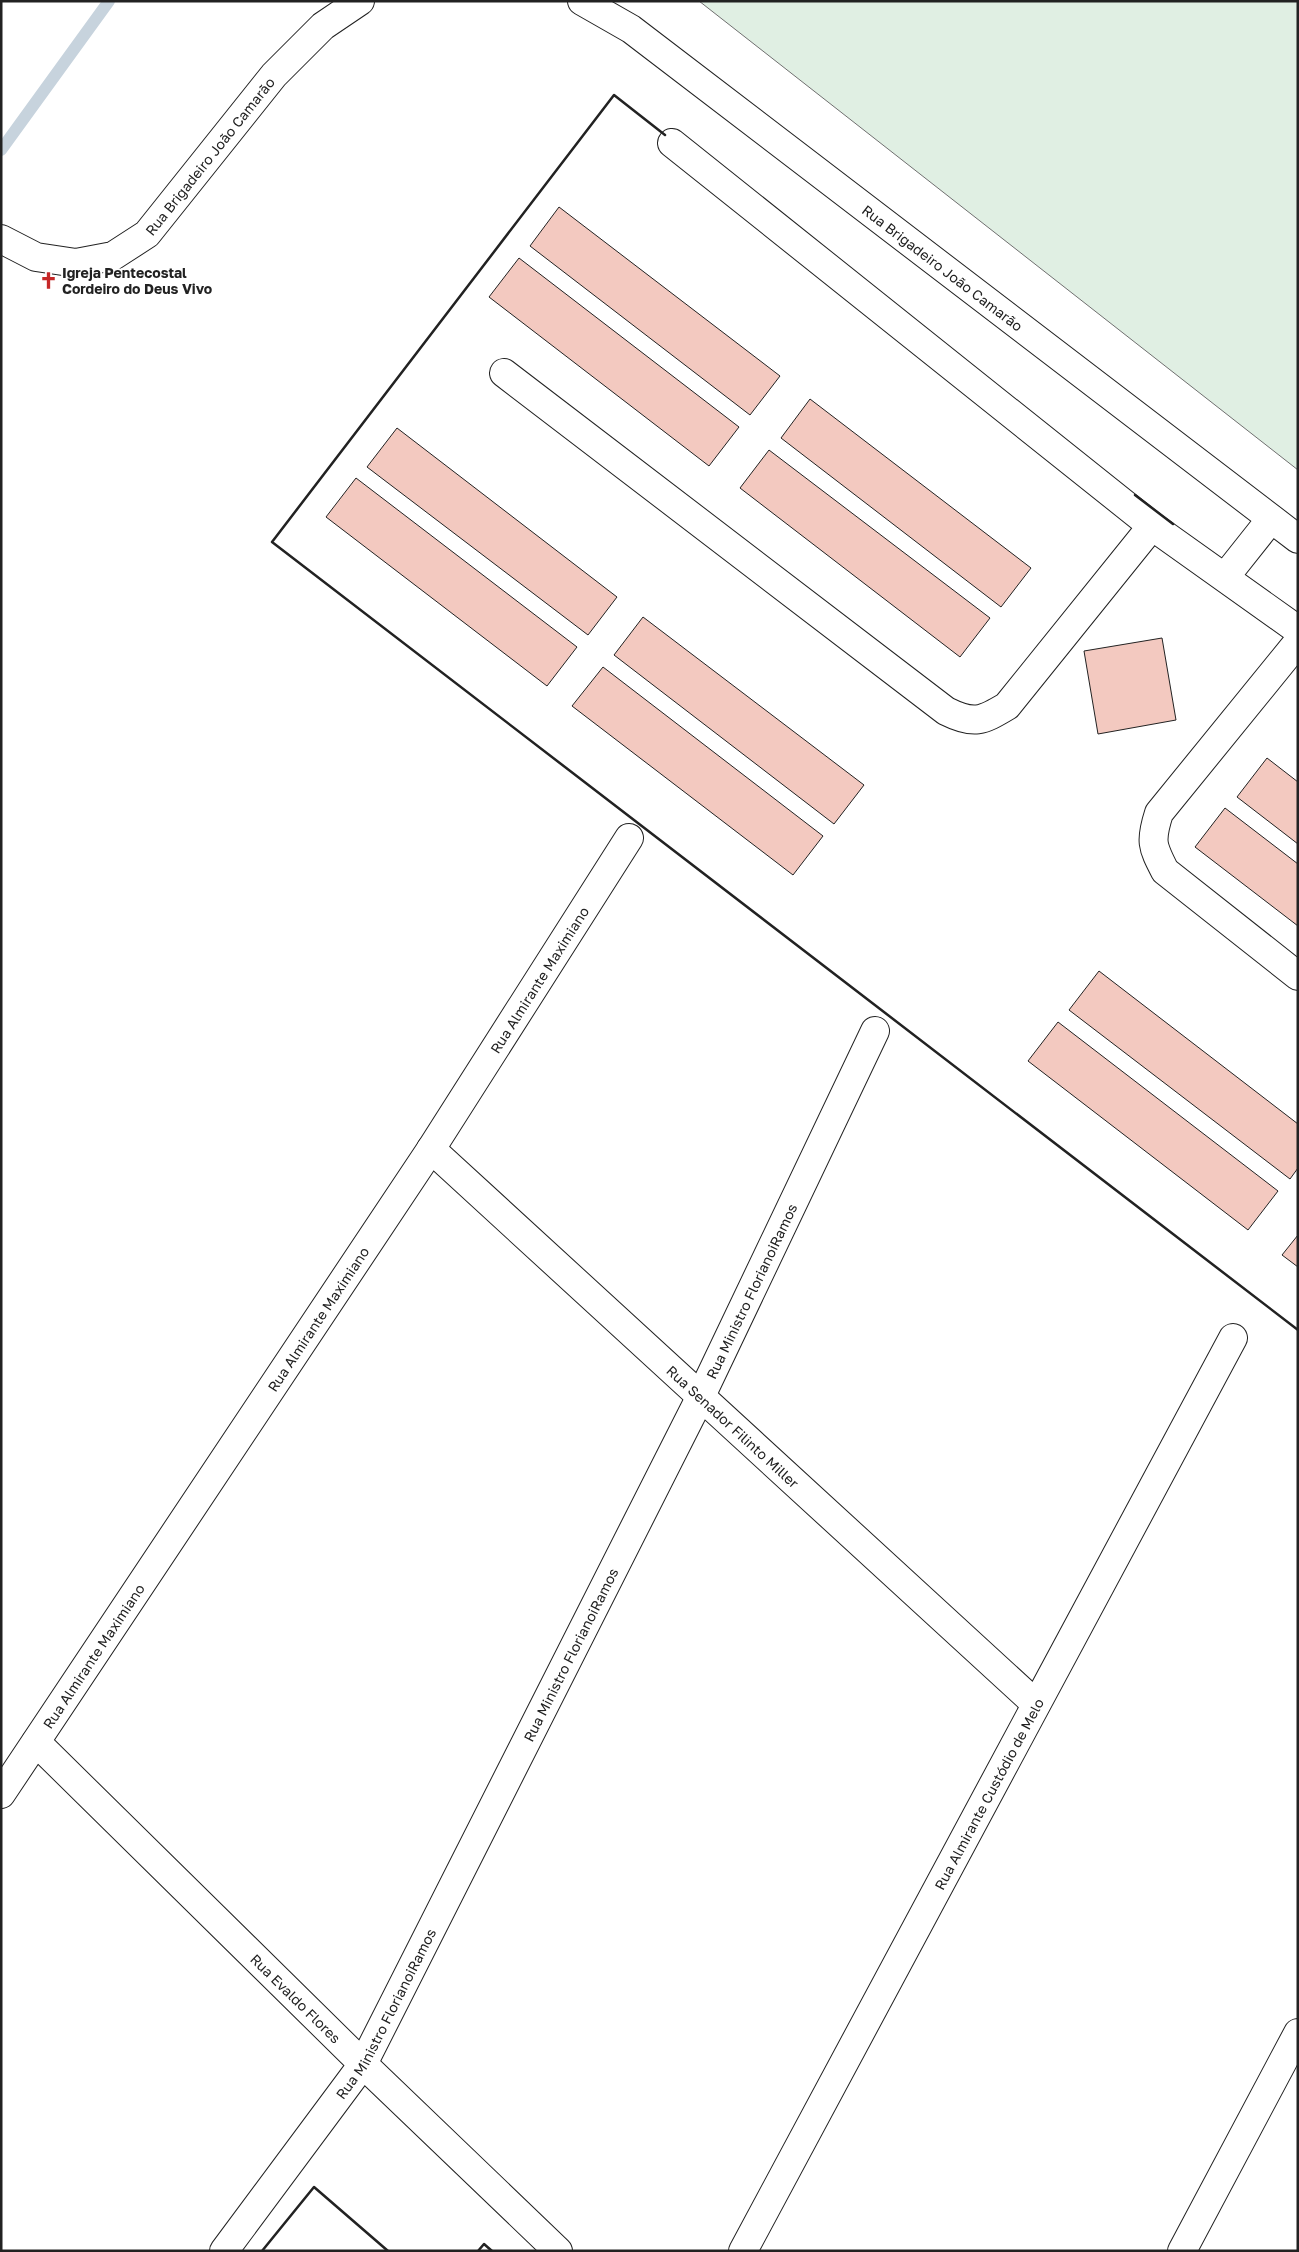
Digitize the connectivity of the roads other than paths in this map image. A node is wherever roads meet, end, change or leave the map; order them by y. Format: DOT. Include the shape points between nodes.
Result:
graph roads {
  1 [pos="360,1"];
  2 [pos="582,1"];
  3 [pos="672,143"];
  4 [pos="1,239"];
  5 [pos="504,374"];
  6 [pos="1271,519"];
  7 [pos="1152,526"];
  8 [pos="1298,539"];
  9 [pos="1224,577"];
  10 [pos="1298,630"];
  11 [pos="1298,642"];
  12 [pos="628,838"];
  13 [pos="1298,976"];
  14 [pos="875,1031"];
  15 [pos="431,1149"];
  16 [pos="1233,1338"];
  17 [pos="700,1398"];
  18 [pos="1036,1704"];
  19 [pos="36,1742"];
  20 [pos="1,1794"];
  21 [pos="1298,2033"];
  22 [pos="363,2064"];
  23 [pos="224,2251"];
  24 [pos="558,2251"];
  25 [pos="743,2251"];
  26 [pos="1182,2251"];
  1 -- 4 [label="street, Rua Brigadeiro João Camarão" via="323,26 274,75 147,234 113,256 76,263 36,257"];
  2 -- 6 [label="street, Rua Brigadeiro João Camarão" via="631,30"];
  3 -- 7 [label="street"];
  5 -- 7 [label="street" via="946,711 964,720 984,720 1007,706"];
  6 -- 8 [label="street, Rua Brigadeiro João Camarão"];
  6 -- 9 [label="street"];
  7 -- 9 [label="street"];
  9 -- 10 [label="street"];
  11 -- 13 [label="street" via="1159,813 1152,835 1156,853 1166,871"];
  12 -- 15 [label="street, Rua Almirante Maximiano"];
  14 -- 17 [label="street, Rua Ministro FlorianoiRamos"];
  15 -- 17 [label="street, Rua Senador Filinto Miller"];
  15 -- 19 [label="street, Rua Almirante Maximiano"];
  16 -- 18 [label="street, Rua Almirante Custódio de Melo"];
  17 -- 18 [label="street, Rua Senador Filinto Miller"];
  17 -- 22 [label="street, Rua Ministro FlorianoiRamos"];
  18 -- 25 [label="street, Rua Almirante Custódio de Melo"];
  19 -- 20 [label="street, Rua Almirante Maximiano"];
  19 -- 22 [label="street, Rua Evaldo Flores"];
  21 -- 26 [label="street"];
  22 -- 23 [label="street, Rua Ministro FlorianoiRamos"];
  22 -- 24 [label="street, Rua Evaldo Flores"];
}
